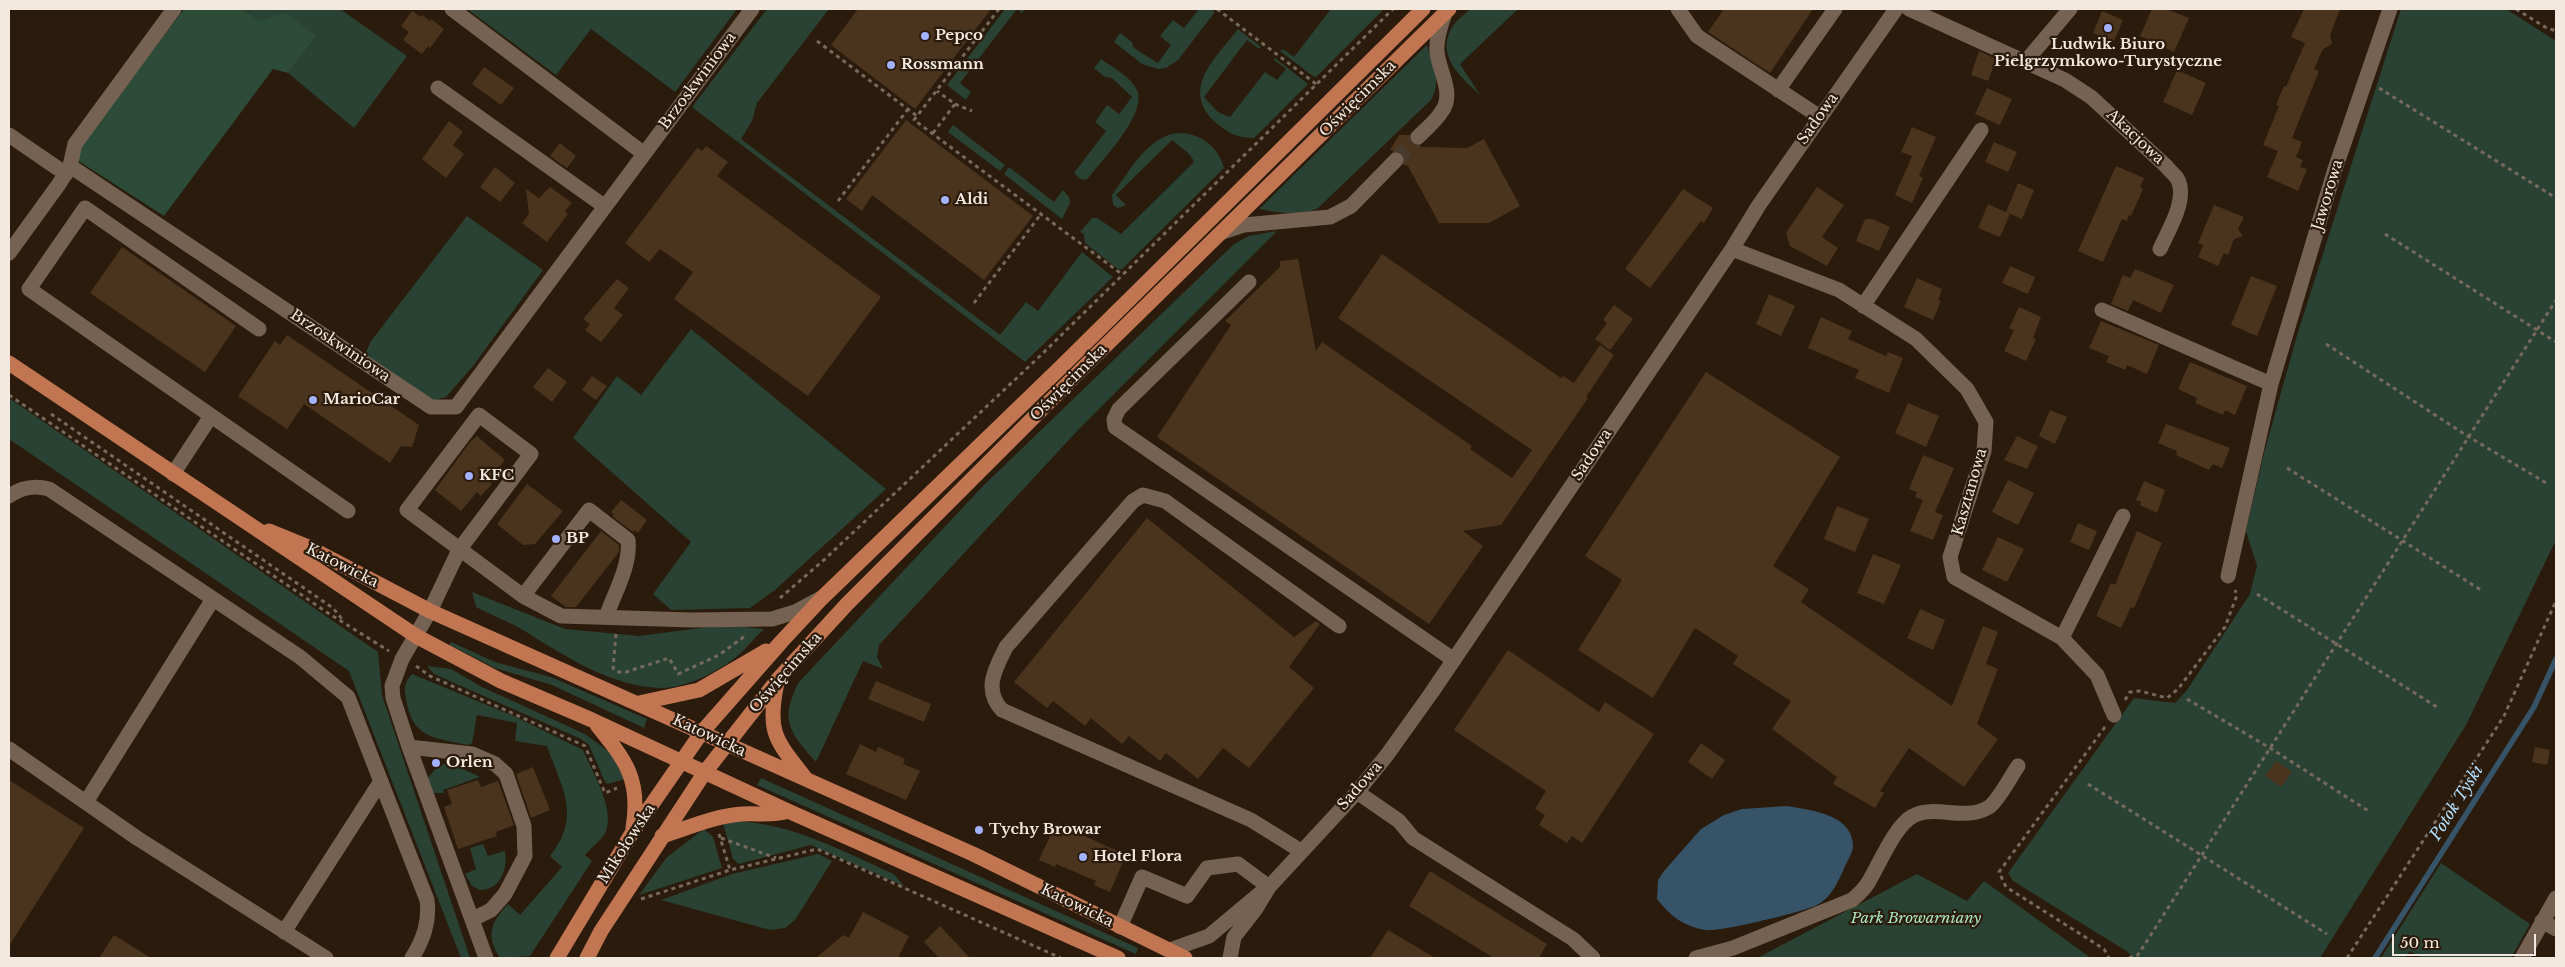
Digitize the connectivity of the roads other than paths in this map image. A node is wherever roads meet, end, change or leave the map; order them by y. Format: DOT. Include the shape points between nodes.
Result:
graph roads {
  1 [pos="174,9"];
  2 [pos="452,9"];
  3 [pos="752,9"];
  4 [pos="1423,9"];
  5 [pos="1678,9"];
  6 [pos="1835,9"];
  7 [pos="1896,9"];
  8 [pos="1909,9"];
  9 [pos="2070,9"];
  10 [pos="2390,9"];
  11 [pos="1447,11"];
  12 [pos="2026,61"];
  13 [pos="438,88"];
  14 [pos="1778,90"];
  15 [pos="1820,117"];
  16 [pos="1982,130"];
  17 [pos="9,135"];
  18 [pos="1418,137"];
  19 [pos="643,153"];
  20 [pos="1396,160"];
  21 [pos="68,170"];
  22 [pos="604,206"];
  23 [pos="1223,232"];
  24 [pos="1732,249"];
  25 [pos="2160,249"];
  26 [pos="9,253"];
  27 [pos="1249,282"];
  28 [pos="1863,306"];
  29 [pos="2102,310"];
  30 [pos="259,329"];
  31 [pos="9,363"];
  32 [pos="2271,384"];
  33 [pos="211,416"];
  34 [pos="172,474"];
  35 [pos="9,496"];
  36 [pos="348,511"];
  37 [pos="233,515"];
  38 [pos="2123,516"];
  39 [pos="459,550"];
  40 [pos="2228,576"];
  41 [pos="523,596"];
  42 [pos="822,598"];
  43 [pos="213,599"];
  44 [pos="430,611"];
  45 [pos="612,617"];
  46 [pos="1338,626"];
  47 [pos="416,636"];
  48 [pos="2062,638"];
  49 [pos="782,641"];
  50 [pos="1454,660"];
  51 [pos="778,678"];
  52 [pos="639,703"];
  53 [pos="2114,715"];
  54 [pos="592,720"];
  55 [pos="702,732"];
  56 [pos="727,744"];
  57 [pos="409,747"];
  58 [pos="9,749"];
  59 [pos="682,762"];
  60 [pos="2018,766"];
  61 [pos="705,772"];
  62 [pos="807,780"];
  63 [pos="381,781"];
  64 [pos="1357,792"];
  65 [pos="86,802"];
  66 [pos="788,811"];
  67 [pos="632,833"];
  68 [pos="662,836"];
  69 [pos="1301,851"];
  70 [pos="1269,887"];
  71 [pos="2556,898"];
  72 [pos="473,919"];
  73 [pos="2542,921"];
  74 [pos="1120,926"];
  75 [pos="2556,929"];
  76 [pos="284,932"];
  77 [pos="1170,950"];
  78 [pos="326,958"];
  79 [pos="412,958"];
  80 [pos="486,958"];
  81 [pos="557,958"];
  82 [pos="587,958"];
  83 [pos="1118,958"];
  84 [pos="1185,958"];
  85 [pos="1230,958"];
  86 [pos="1593,958"];
  87 [pos="1696,958"];
  88 [pos="2522,958"];
  1 -- 21 [label="street" via="75,144"];
  2 -- 19 [label="street"];
  3 -- 19 [label="street, Brzoskwiniowa"];
  4 -- 42 [label="main road, Oświęcimska"];
  5 -- 14 [label="street" via="1698,36"];
  6 -- 14 [label="street"];
  7 -- 15 [label="street, Sadowa"];
  8 -- 12 [label="street, Akacjowa"];
  9 -- 12 [label="street"];
  10 -- 32 [label="street, Jaworowa" via="2335,169"];
  11 -- 18 [label="street" via="1439,32 1437,51 1446,85 1446,103 1443,111"];
  11 -- 23 [label="main road, Oświęcimska"];
  12 -- 25 [label="street, Akacjowa" via="2091,96 2177,178 2179,204"];
  13 -- 22 [label="street"];
  14 -- 15 [label="street"];
  15 -- 24 [label="street, Sadowa"];
  16 -- 28 [label="street"];
  17 -- 21 [label="street"];
  19 -- 22 [label="street, Brzoskwiniowa"];
  20 -- 23 [label="street" via="1351,206 1330,217 1244,225"];
  21 -- 22 [label="street, Brzoskwiniowa" via="431,407 456,407"];
  21 -- 26 [label="street"];
  23 -- 51 [label="main road, Oświęcimska" via="1094,356"];
  24 -- 28 [label="street, Kasztanowa" via="1840,290"];
  24 -- 50 [label="street, Sadowa"];
  27 -- 50 [label="street" via="1119,409 1114,419 1115,428"];
  28 -- 48 [label="street, Kasztanowa" via="1916,339 1967,389 1986,422 1984,451 1950,557 1954,577"];
  29 -- 32 [label="street"];
  30 -- 33 [label="street" via="85,208 28,289"];
  31 -- 34 [label="main road, Katowicka"];
  32 -- 40 [label="street, Jaworowa"];
  33 -- 34 [label="street"];
  33 -- 36 [label="street"];
  34 -- 37 [label="main road, Katowicka"];
  35 -- 43 [label="street" via="19,489 37,486 49,489"];
  37 -- 44 [label="main road, Katowicka" via="308,547"];
  37 -- 47 [label="main road, Katowicka"];
  38 -- 48 [label="street"];
  39 -- 39 [label="street" via="531,454 480,415 407,510"];
  39 -- 41 [label="street"];
  39 -- 44 [label="street"];
  41 -- 45 [label="street" via="561,616"];
  41 -- 45 [label="street" via="589,510 628,540 629,548"];
  42 -- 45 [label="street" via="772,619"];
  42 -- 49 [label="main road, Oświęcimska"];
  43 -- 63 [label="street" via="300,657 348,697"];
  43 -- 65 [label="street"];
  44 -- 47 [label="street"];
  44 -- 52 [label="main road, Katowicka"];
  46 -- 69 [label="street" via="1165,501 1143,496 1133,501 1006,647 996,666 991,693 1002,710 1251,820"];
  47 -- 54 [label="main road, Katowicka" via="501,682"];
  47 -- 57 [label="street" via="402,659 392,686"];
  48 -- 53 [label="street, Kasztanowa" via="2097,675"];
  49 -- 52 [label="main road" via="699,690"];
  49 -- 55 [label="main road, Oświęcimska"];
  50 -- 64 [label="street, Sadowa"];
  51 -- 56 [label="main road, Oświęcimska"];
  51 -- 62 [label="main road" via="773,702 773,732"];
  52 -- 55 [label="main road, Katowicka"];
  54 -- 59 [label="main road, Katowicka"];
  54 -- 67 [label="main road" via="615,747 633,781 636,809"];
  55 -- 56 [label="main road, Katowicka"];
  55 -- 59 [label="main road, Mikołowska"];
  56 -- 61 [label="main road, Oświęcimska"];
  56 -- 62 [label="main road, Katowicka"];
  57 -- 72 [label="street"];
  57 -- 72 [label="street" via="472,754 495,764 506,774 524,826 525,856 505,894 491,910"];
  58 -- 65 [label="street"];
  59 -- 61 [label="main road, Katowicka"];
  59 -- 67 [label="main road, Mikołowska"];
  60 -- 87 [label="street" via="1990,806 1976,812 1937,811 1913,815 1900,828 1867,885 1852,900 1733,948"];
  61 -- 66 [label="main road, Katowicka"];
  61 -- 68 [label="main road, Mikołowska"];
  62 -- 74 [label="main road, Katowicka" via="973,854"];
  63 -- 76 [label="street"];
  63 -- 79 [label="street" via="427,900 429,916 425,932"];
  64 -- 69 [label="street, Sadowa"];
  64 -- 86 [label="street" via="1399,821 1412,838 1572,939"];
  65 -- 76 [label="street"];
  66 -- 68 [label="main road" via="774,816 743,814 714,818"];
  66 -- 83 [label="main road, Katowicka"];
  67 -- 81 [label="main road, Mikołowska"];
  68 -- 82 [label="main road, Mikołowska"];
  69 -- 70 [label="street, Sadowa"];
  70 -- 74 [label="street" via="1238,864 1208,868 1187,896 1142,877"];
  70 -- 77 [label="street, Sadowa" via="1209,936"];
  70 -- 85 [label="street, Sadowa" via="1234,936"];
  71 -- 73 [label="street"];
  72 -- 80 [label="street"];
  73 -- 75 [label="street"];
  73 -- 88 [label="street"];
  74 -- 77 [label="main road, Katowicka"];
  76 -- 78 [label="street"];
  77 -- 84 [label="main road, Katowicka"];
}
